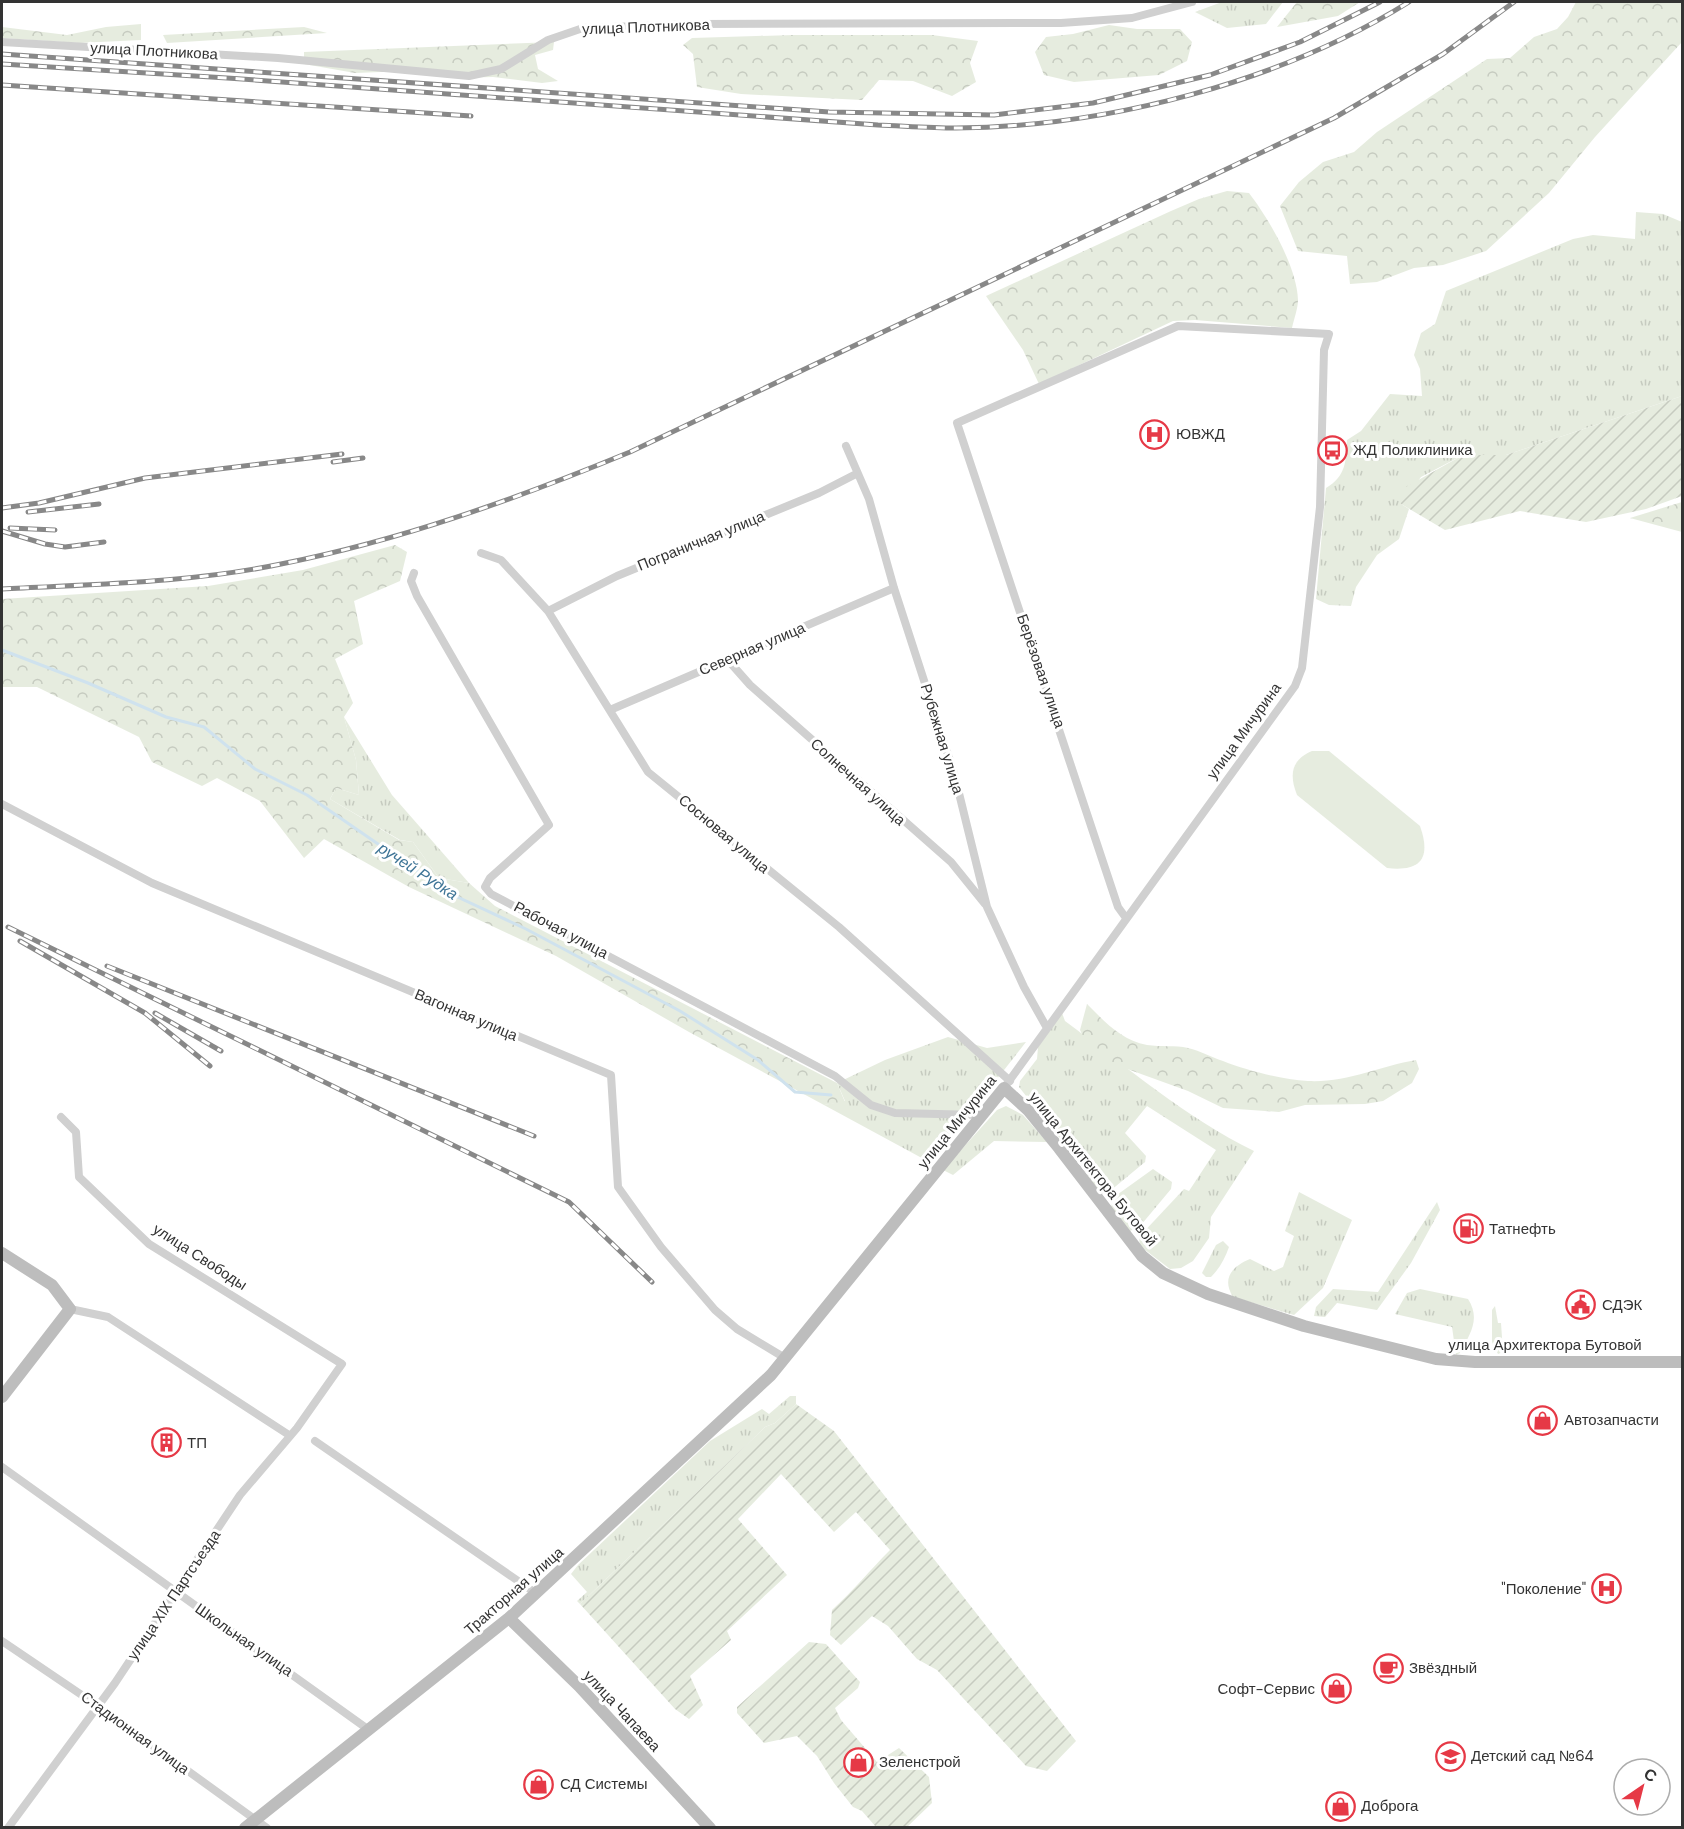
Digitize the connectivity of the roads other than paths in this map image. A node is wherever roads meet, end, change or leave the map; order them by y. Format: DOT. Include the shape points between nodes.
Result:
graph roads {
  1 [pos="1192,2"];
  2 [pos="2,42"];
  3 [pos="957,423"];
  4 [pos="846,446"];
  5 [pos="856,474"];
  6 [pos="481,553"];
  7 [pos="414,573"];
  8 [pos="894,588"];
  9 [pos="548,611"];
  10 [pos="727,659"];
  11 [pos="610,710"];
  12 [pos="2,804"];
  13 [pos="987,907"];
  14 [pos="1126,918"];
  15 [pos="1047,1028"];
  16 [pos="1007,1084"];
  17 [pos="981,1115"];
  18 [pos="61,1117"];
  19 [pos="2,1253"];
  20 [pos="70,1309"];
  21 [pos="785,1358"];
  22 [pos="1683,1362"];
  23 [pos="342,1364"];
  24 [pos="2,1397"];
  25 [pos="288,1435"];
  26 [pos="315,1441"];
  27 [pos="2,1467"];
  28 [pos="176,1593"];
  29 [pos="537,1594"];
  30 [pos="509,1618"];
  31 [pos="2,1641"];
  32 [pos="98,1706"];
  33 [pos="369,1730"];
  34 [pos="255,1819"];
  35 [pos="8,1827"];
  36 [pos="245,1827"];
  37 [pos="267,1827"];
  38 [pos="710,1827"];
  1 -- 2 [label="street, улица Плотникова" via="1132,18 1061,23 583,28 548,40 501,69 469,76 278,58"];
  3 -- 14 [label="street, Берёзовая улица" via="1118,907"];
  3 -- 14 [label="street, улица Мичурина" via="1178,326 1329,334 1324,350 1320,507 1302,668 1296,686"];
  4 -- 5 [label="street, Рубежная улица"];
  5 -- 8 [label="street, Рубежная улица" via="868,500"];
  5 -- 9 [label="street, Пограничная улица" via="617,576"];
  6 -- 9 [label="street, Сосновая улица" via="501,560"];
  7 -- 17 [label="street, Рабочая улица" via="411,581 417,596 549,825 490,879 485,887 491,894 836,1076 871,1105 895,1113"];
  8 -- 10 [label="street, Северная улица"];
  8 -- 13 [label="street, Рубежная улица" via="954,773"];
  9 -- 11 [label="street, Сосновая улица"];
  10 -- 11 [label="street, Северная улица"];
  10 -- 13 [label="street, Солнечная улица" via="767,701 951,862"];
  11 -- 16 [label="street, Сосновая улица" via="648,772 838,927"];
  12 -- 21 [label="street, Вагонная улица" via="152,882 611,1075 618,1187 661,1247 715,1311"];
  13 -- 15 [label="street, Рубежная улица"];
  14 -- 15 [label="street, улица Мичурина"];
  15 -- 16 [label="street, улица Мичурина"];
  16 -- 17 [label="main road, улица Мичурина"];
  16 -- 22 [label="main road, улица Архитектора Бутовой" via="1142,1256 1164,1273 1208,1294 1304,1326 1436,1359"];
  17 -- 21 [label="main road, улица Мичурина"];
  18 -- 23 [label="street, улица Свободы" via="76,1132 79,1178 149,1244"];
  19 -- 20 [label="main road" via="52,1286"];
  20 -- 24 [label="main road"];
  20 -- 25 [label="street" via="108,1317"];
  21 -- 29 [label="main road, Тракторная улица"];
  23 -- 25 [label="street, улица XIX Партсъезда"];
  25 -- 28 [label="street, улица XIX Партсъезда" via="240,1495"];
  26 -- 29 [label="street"];
  27 -- 28 [label="street, Школьная улица"];
  28 -- 32 [label="street, улица XIX Партсъезда"];
  28 -- 33 [label="street, Школьная улица"];
  29 -- 30 [label="main road, Тракторная улица"];
  30 -- 33 [label="main road, Тракторная улица"];
  30 -- 38 [label="main road, улица Чапаева" via="579,1686"];
  31 -- 32 [label="street, Стадионная улица"];
  32 -- 34 [label="street, Стадионная улица"];
  32 -- 35 [label="street, улица XIX Партсъезда"];
  33 -- 34 [label="main road, Тракторная улица"];
  34 -- 36 [label="main road, Тракторная улица"];
  34 -- 37 [label="street, Стадионная улица"];
}
